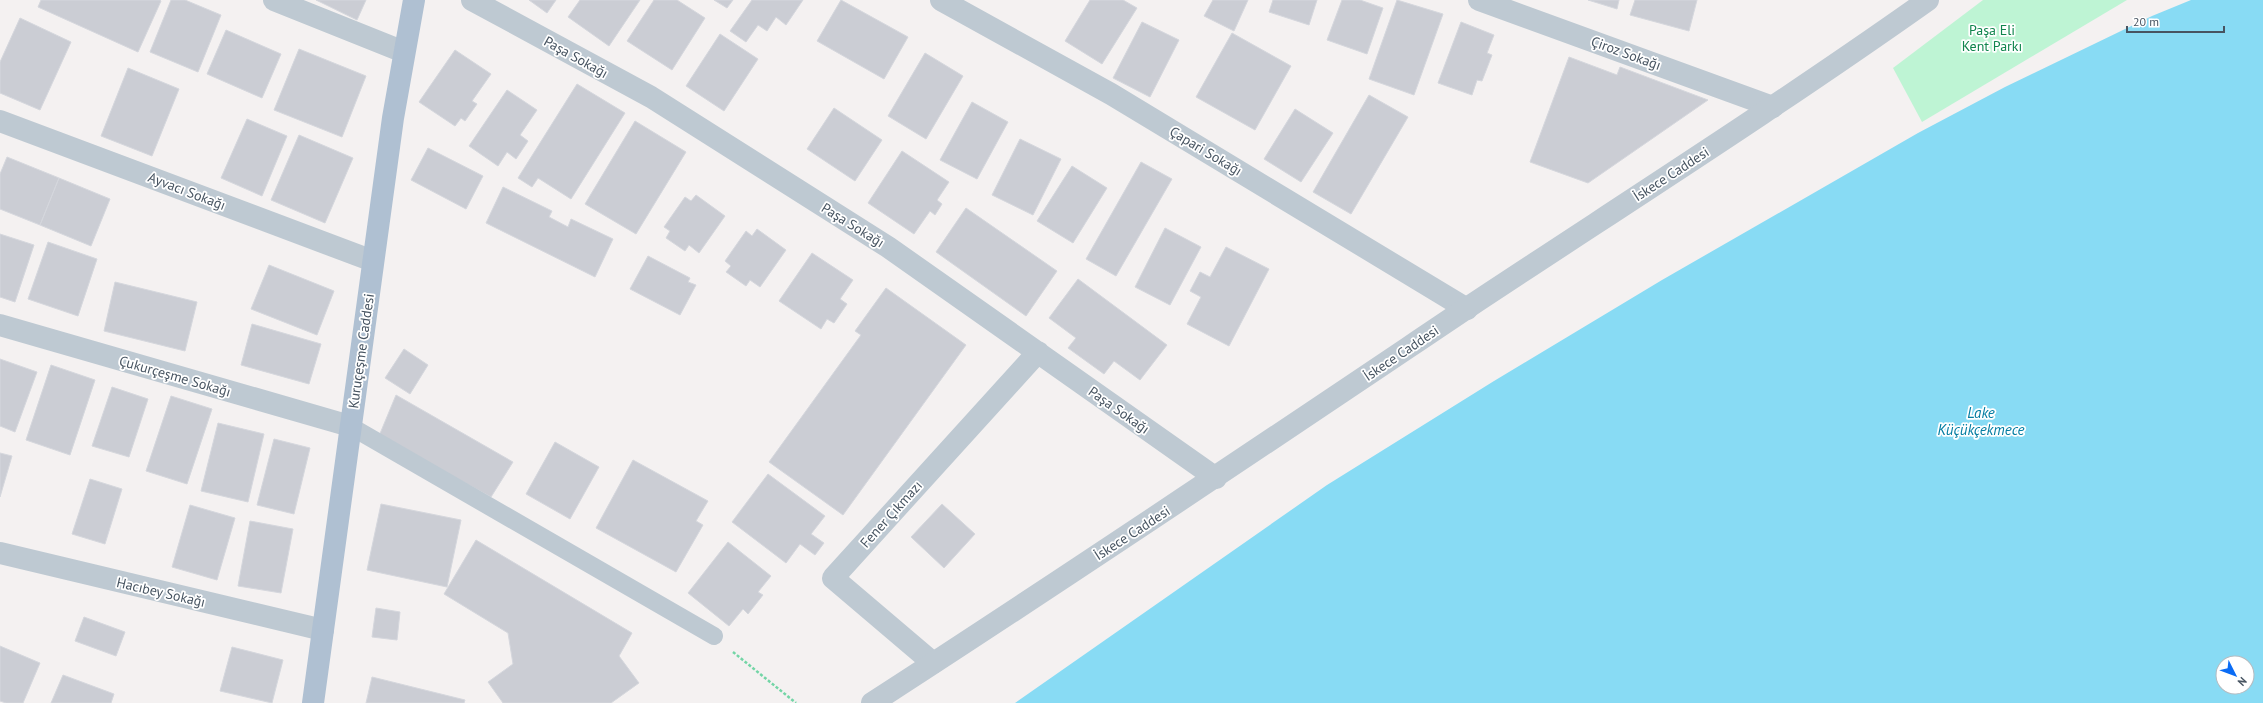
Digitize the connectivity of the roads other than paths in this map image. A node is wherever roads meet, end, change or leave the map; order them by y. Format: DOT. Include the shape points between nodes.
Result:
graph roads {
  1 [pos="274,0"];
  2 [pos="414,0"];
  3 [pos="472,0"];
  4 [pos="941,0"];
  5 [pos="1479,0"];
  6 [pos="1928,0"];
  7 [pos="404,52"];
  8 [pos="1773,107"];
  9 [pos="0,121"];
  10 [pos="373,261"];
  11 [pos="1467,309"];
  12 [pos="0,325"];
  13 [pos="1038,352"];
  14 [pos="350,426"];
  15 [pos="1216,478"];
  16 [pos="0,554"];
  17 [pos="323,630"];
  18 [pos="714,636"];
  19 [pos="933,663"];
  20 [pos="313,703"];
  21 [pos="872,703"];
  1 -- 7 [label="street"];
  2 -- 7 [label="main road, Kuruçeşme Caddesi"];
  3 -- 13 [label="street, Paşa Sokağı" via="658,102 888,247"];
  4 -- 11 [label="street, Çapari Sokağı" via="1111,94"];
  5 -- 8 [label="street, Çiroz Sokağı"];
  6 -- 8 [label="street, İskece Caddesi"];
  7 -- 10 [label="main road, Kuruçeşme Caddesi"];
  8 -- 11 [label="street, İskece Caddesi"];
  9 -- 10 [label="street, Ayvacı Sokağı"];
  10 -- 14 [label="main road, Kuruçeşme Caddesi"];
  11 -- 15 [label="street, İskece Caddesi"];
  12 -- 14 [label="street, Çukurçeşme Sokağı"];
  13 -- 15 [label="street, Paşa Sokağı"];
  13 -- 19 [label="street, Fener Çıkmazı" via="833,578"];
  14 -- 17 [label="main road, Kuruçeşme Caddesi"];
  14 -- 18 [label="lane"];
  15 -- 19 [label="street, İskece Caddesi"];
  16 -- 17 [label="street, Hacıbey Sokağı"];
  17 -- 20 [label="main road, Kuruçeşme Caddesi"];
  19 -- 21 [label="street, İskece Caddesi"];
}
